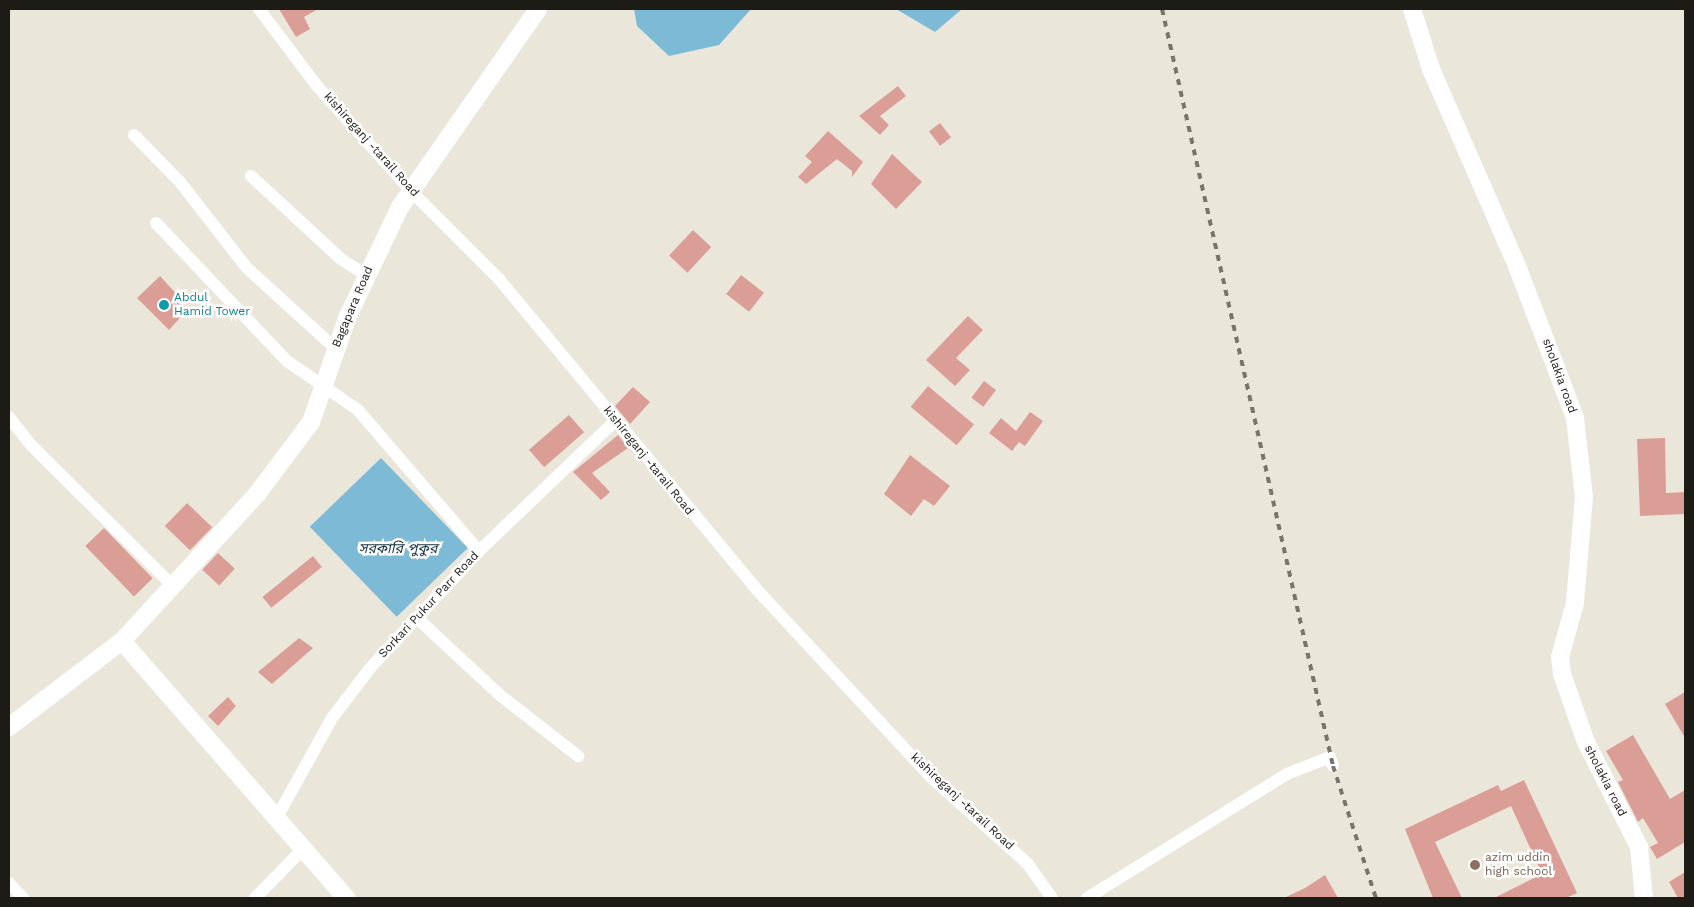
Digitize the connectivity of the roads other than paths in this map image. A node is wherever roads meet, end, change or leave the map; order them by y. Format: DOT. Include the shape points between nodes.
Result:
graph roads {
  1 [pos="259,9"];
  2 [pos="538,9"];
  3 [pos="1412,9"];
  4 [pos="134,135"];
  5 [pos="251,176"];
  6 [pos="412,192"];
  7 [pos="156,223"];
  8 [pos="366,275"];
  9 [pos="335,348"];
  10 [pos="325,391"];
  11 [pos="9,417"];
  12 [pos="615,421"];
  13 [pos="479,551"];
  14 [pos="173,586"];
  15 [pos="418,618"];
  16 [pos="122,641"];
  17 [pos="9,727"];
  18 [pos="578,756"];
  19 [pos="1334,766"];
  20 [pos="276,817"];
  21 [pos="304,848"];
  22 [pos="9,883"];
  23 [pos="23,898"];
  24 [pos="256,898"];
  25 [pos="346,898"];
  26 [pos="1052,898"];
  27 [pos="1087,898"];
  28 [pos="1644,898"];
  1 -- 6 [label="street, kishireganj -tarail Road" via="317,86"];
  2 -- 6 [label="street, Bagapara Road"];
  3 -- 28 [label="street, sholakia road" via="1431,69 1517,266 1575,418 1584,496 1575,603 1560,657 1562,674 1586,742 1639,847"];
  4 -- 9 [label="street" via="174,175 247,268"];
  5 -- 8 [label="street" via="342,259"];
  6 -- 8 [label="street, Bagapara Road"];
  6 -- 12 [label="street, kishireganj -tarail Road" via="499,279"];
  7 -- 10 [label="street" via="286,361"];
  8 -- 9 [label="street, Bagapara Road"];
  9 -- 10 [label="street, Bagapara Road"];
  10 -- 13 [label="street" via="358,410"];
  10 -- 14 [label="street, Bagapara Road" via="311,422 275,474"];
  11 -- 14 [label="street" via="31,445"];
  12 -- 13 [label="street, Sorkari Pukur Parr Road"];
  12 -- 26 [label="street, kishireganj -tarail Road" via="759,592 922,766 1027,863"];
  13 -- 15 [label="street, Sorkari Pukur Parr Road"];
  14 -- 16 [label="street, Bagapara Road"];
  15 -- 18 [label="street" via="501,696"];
  15 -- 20 [label="street, Sorkari Pukur Parr Road" via="371,667 332,718"];
  16 -- 17 [label="street, Bagapara Road"];
  16 -- 20 [label="street"];
  19 -- 27 [label="street" via="1330,756 1287,774"];
  20 -- 21 [label="street"];
  21 -- 24 [label="street"];
  21 -- 25 [label="street"];
  22 -- 23 [label="street"];
}
